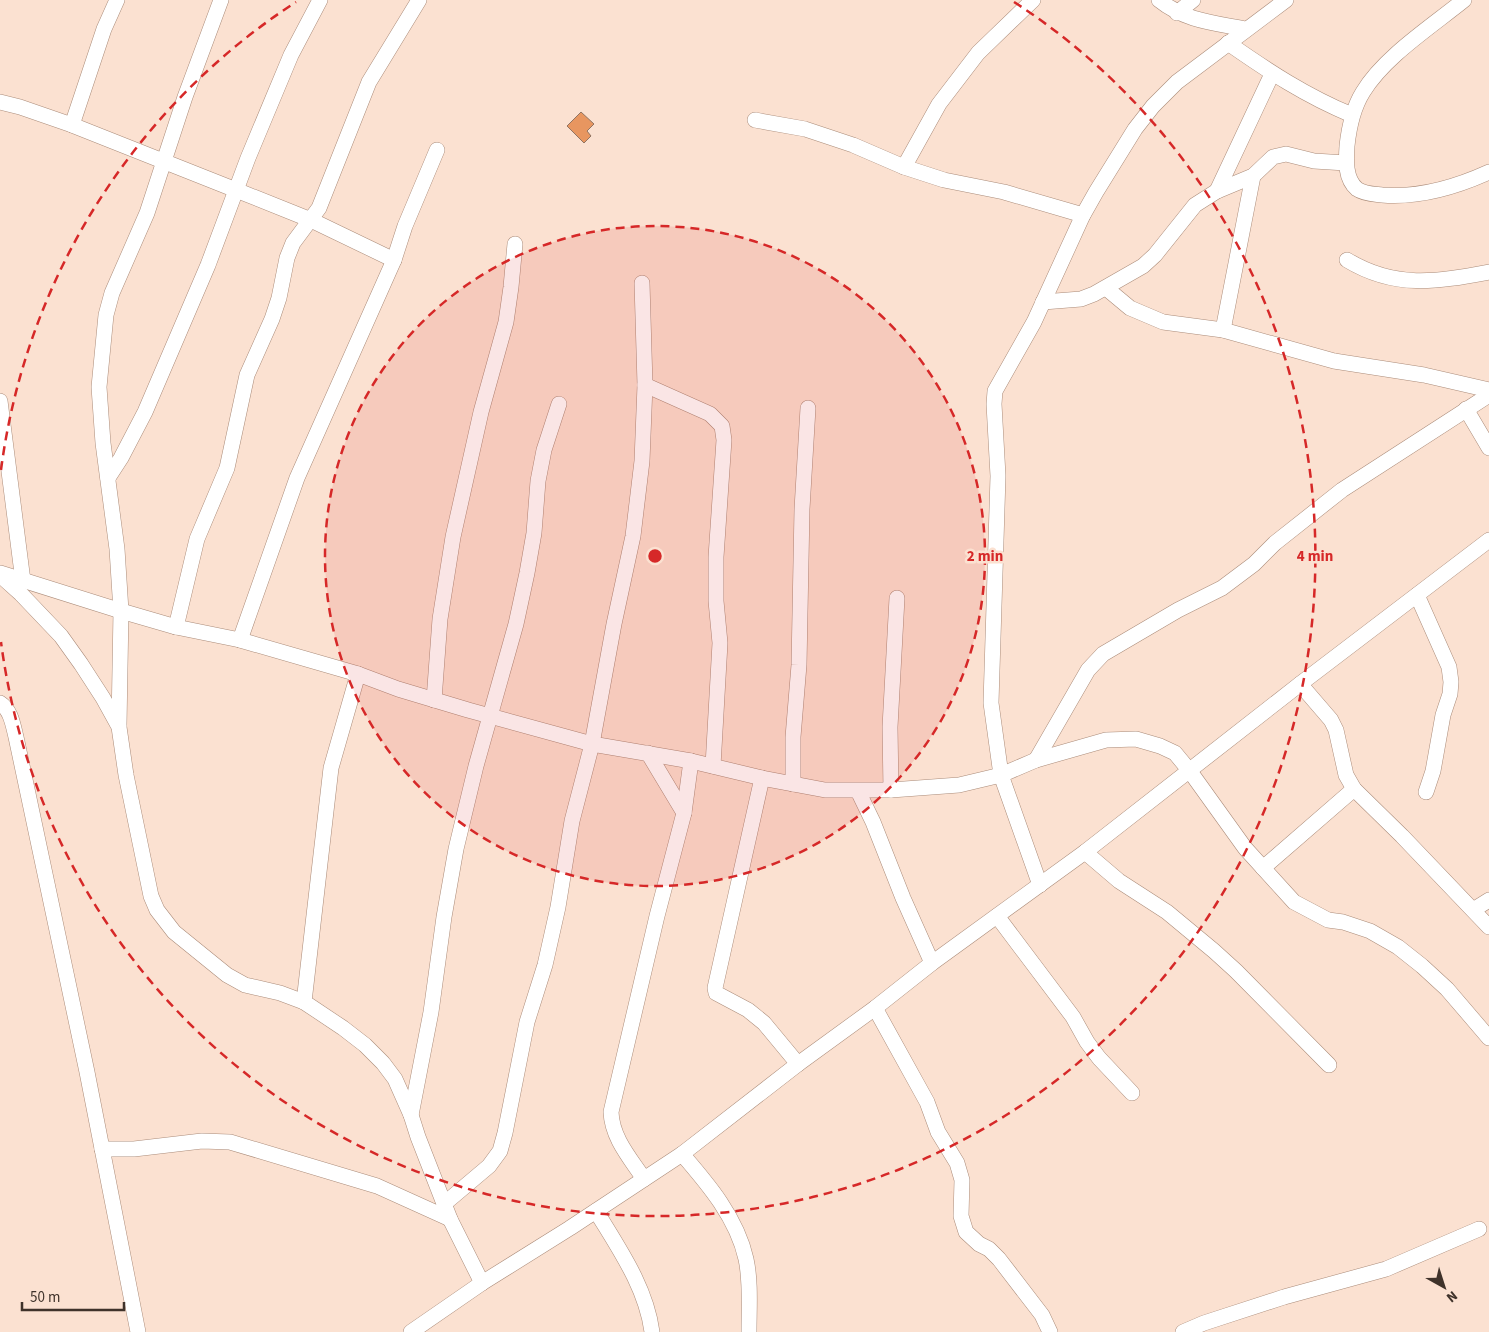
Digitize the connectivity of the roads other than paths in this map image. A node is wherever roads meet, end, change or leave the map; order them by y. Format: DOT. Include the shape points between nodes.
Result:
graph roads {
  1 [pos="116,0"];
  2 [pos="221,0"];
  3 [pos="320,0"];
  4 [pos="419,0"];
  5 [pos="1033,0"];
  6 [pos="1159,0"];
  7 [pos="1193,0"];
  8 [pos="1286,0"];
  9 [pos="1464,0"];
  10 [pos="1177,13"];
  11 [pos="1246,29"];
  12 [pos="1228,43"];
  13 [pos="1272,74"];
  14 [pos="0,102"];
  15 [pos="1352,115"];
  16 [pos="755,120"];
  17 [pos="72,125"];
  18 [pos="437,150"];
  19 [pos="164,162"];
  20 [pos="1346,163"];
  21 [pos="904,167"];
  22 [pos="1489,172"];
  23 [pos="1253,176"];
  24 [pos="236,190"];
  25 [pos="1218,191"];
  26 [pos="1083,215"];
  27 [pos="311,220"];
  28 [pos="515,244"];
  29 [pos="394,260"];
  30 [pos="1347,260"];
  31 [pos="1489,272"];
  32 [pos="642,283"];
  33 [pos="1106,288"];
  34 [pos="1043,302"];
  35 [pos="1223,330"];
  36 [pos="645,385"];
  37 [pos="1489,390"];
  38 [pos="1489,395"];
  39 [pos="0,401"];
  40 [pos="559,404"];
  41 [pos="808,408"];
  42 [pos="1466,409"];
  43 [pos="1489,448"];
  44 [pos="108,478"];
  45 [pos="1489,540"];
  46 [pos="0,574"];
  47 [pos="23,580"];
  48 [pos="1417,595"];
  49 [pos="897,598"];
  50 [pos="121,611"];
  51 [pos="176,627"];
  52 [pos="240,640"];
  53 [pos="358,674"];
  54 [pos="1300,684"];
  55 [pos="434,700"];
  56 [pos="0,703"];
  57 [pos="490,716"];
  58 [pos="118,726"];
  59 [pos="592,744"];
  60 [pos="648,753"];
  61 [pos="1036,760"];
  62 [pos="691,761"];
  63 [pos="713,766"];
  64 [pos="1189,770"];
  65 [pos="1001,775"];
  66 [pos="762,778"];
  67 [pos="793,784"];
  68 [pos="1354,788"];
  69 [pos="891,790"];
  70 [pos="858,791"];
  71 [pos="1426,792"];
  72 [pos="684,813"];
  73 [pos="1085,852"];
  74 [pos="1263,868"];
  75 [pos="1040,885"];
  76 [pos="1489,900"];
  77 [pos="1473,910"];
  78 [pos="997,916"];
  79 [pos="1489,927"];
  80 [pos="932,963"];
  81 [pos="304,1002"];
  82 [pos="875,1008"];
  83 [pos="1489,1038"];
  84 [pos="798,1064"];
  85 [pos="1329,1065"];
  86 [pos="1132,1093"];
  87 [pos="412,1115"];
  88 [pos="102,1149"];
  89 [pos="682,1154"];
  90 [pos="644,1179"];
  91 [pos="444,1204"];
  92 [pos="596,1211"];
  93 [pos="450,1219"];
  94 [pos="1479,1228"];
  95 [pos="482,1283"];
  96 [pos="138,1332"];
  97 [pos="411,1332"];
  98 [pos="652,1332"];
  99 [pos="748,1332"];
  100 [pos="1050,1332"];
  101 [pos="1182,1332"];
  1 -- 17 [label="street"];
  2 -- 19 [label="street"];
  3 -- 24 [label="street" via="291,56"];
  4 -- 27 [label="street" via="369,82 319,208"];
  5 -- 21 [label="street" via="978,53 939,104"];
  6 -- 10 [label="street"];
  7 -- 10 [label="street"];
  8 -- 11 [label="street"];
  9 -- 15 [label="street" via="1395,56 1370,81"];
  10 -- 11 [label="street"];
  11 -- 12 [label="street"];
  12 -- 13 [label="street"];
  12 -- 26 [label="street" via="1177,82 1153,106 1135,129"];
  13 -- 15 [label="street" via="1323,103"];
  13 -- 25 [label="street"];
  14 -- 17 [label="street"];
  15 -- 20 [label="street"];
  16 -- 21 [label="street" via="805,129"];
  17 -- 19 [label="street"];
  18 -- 29 [label="street"];
  19 -- 24 [label="street"];
  19 -- 44 [label="street" via="106,315 99,387"];
  20 -- 22 [label="street" via="1356,188 1365,193 1391,196 1445,188"];
  20 -- 23 [label="street" via="1314,161 1286,154 1273,157"];
  21 -- 26 [label="street"];
  23 -- 25 [label="street"];
  23 -- 35 [label="street"];
  24 -- 27 [label="street"];
  24 -- 44 [label="street" via="145,412"];
  25 -- 33 [label="street" via="1195,205 1143,266"];
  26 -- 34 [label="street"];
  27 -- 29 [label="street"];
  27 -- 51 [label="street" via="293,243 272,319 247,375 227,468 197,539"];
  28 -- 55 [label="street" via="506,322 481,412 452,546 440,619"];
  29 -- 52 [label="street" via="297,478"];
  30 -- 31 [label="street" via="1372,273 1410,282"];
  32 -- 36 [label="street"];
  33 -- 34 [label="street" via="1081,299"];
  33 -- 35 [label="street" via="1130,308 1163,322"];
  34 -- 65 [label="street" via="995,392 998,476 991,703"];
  35 -- 37 [label="street" via="1334,361 1424,375"];
  36 -- 59 [label="street" via="642,461 633,536"];
  36 -- 63 [label="street" via="710,414 722,426 724,440 716,557 720,643"];
  38 -- 42 [label="street"];
  39 -- 47 [label="street"];
  40 -- 57 [label="street" via="538,481 528,573"];
  41 -- 67 [label="street"];
  42 -- 43 [label="street"];
  42 -- 61 [label="street" via="1342,490 1222,588 1103,654 1088,670"];
  44 -- 50 [label="street"];
  45 -- 48 [label="street"];
  46 -- 47 [label="street"];
  46 -- 58 [label="street" via="61,636 82,664"];
  47 -- 50 [label="street"];
  48 -- 54 [label="street"];
  48 -- 71 [label="street" via="1449,667 1451,682"];
  49 -- 69 [label="street" via="890,727"];
  50 -- 51 [label="street"];
  50 -- 58 [label="street"];
  51 -- 52 [label="street"];
  52 -- 53 [label="street"];
  53 -- 55 [label="street"];
  53 -- 81 [label="street" via="330,768"];
  54 -- 64 [label="street"];
  54 -- 68 [label="street" via="1331,720 1346,775"];
  55 -- 57 [label="street"];
  56 -- 88 [label="street" via="10,714 16,737"];
  57 -- 59 [label="street"];
  57 -- 87 [label="street" via="456,849 432,1012"];
  58 -- 81 [label="street" via="157,910 174,932 227,975 246,985"];
  59 -- 60 [label="street"];
  59 -- 91 [label="street" via="572,821 545,965 527,1022 506,1133 500,1151 489,1166"];
  60 -- 62 [label="street"];
  60 -- 72 [label="street"];
  61 -- 64 [label="street" via="1106,740 1136,739 1175,753"];
  61 -- 65 [label="street"];
  62 -- 63 [label="street"];
  62 -- 72 [label="street"];
  63 -- 66 [label="street"];
  64 -- 73 [label="street"];
  64 -- 74 [label="street" via="1228,826"];
  65 -- 69 [label="street" via="959,785"];
  65 -- 75 [label="street"];
  66 -- 67 [label="street"];
  66 -- 84 [label="street" via="715,988 716,993 764,1022"];
  67 -- 70 [label="street" via="825,790"];
  68 -- 74 [label="street"];
  68 -- 77 [label="street"];
  69 -- 70 [label="street"];
  70 -- 80 [label="street"];
  72 -- 90 [label="street" via="610,1112 615,1136"];
  73 -- 75 [label="street"];
  73 -- 85 [label="street" via="1207,945"];
  74 -- 83 [label="street" via="1286,894 1307,910 1328,920 1370,931 1398,947 1447,989"];
  75 -- 78 [label="street"];
  76 -- 77 [label="street"];
  77 -- 79 [label="street"];
  78 -- 80 [label="street"];
  78 -- 86 [label="street" via="1073,1017 1095,1052"];
  80 -- 82 [label="street"];
  81 -- 87 [label="street" via="350,1034 383,1063 395,1079"];
  82 -- 84 [label="street"];
  82 -- 100 [label="street" via="902,1054 956,1163 962,1180 961,1216 966,1232 999,1259 1042,1316"];
  84 -- 89 [label="street"];
  87 -- 91 [label="street"];
  88 -- 93 [label="street" via="134,1149 202,1141 230,1142 377,1186"];
  88 -- 96 [label="street"];
  89 -- 90 [label="street"];
  89 -- 99 [label="street" via="710,1186 733,1224 746,1258"];
  90 -- 92 [label="street"];
  91 -- 93 [label="street"];
  92 -- 95 [label="street"];
  92 -- 98 [label="street" via="632,1270"];
  93 -- 95 [label="street"];
  94 -- 101 [label="street" via="1386,1269 1284,1297"];
  95 -- 97 [label="street"];
}
